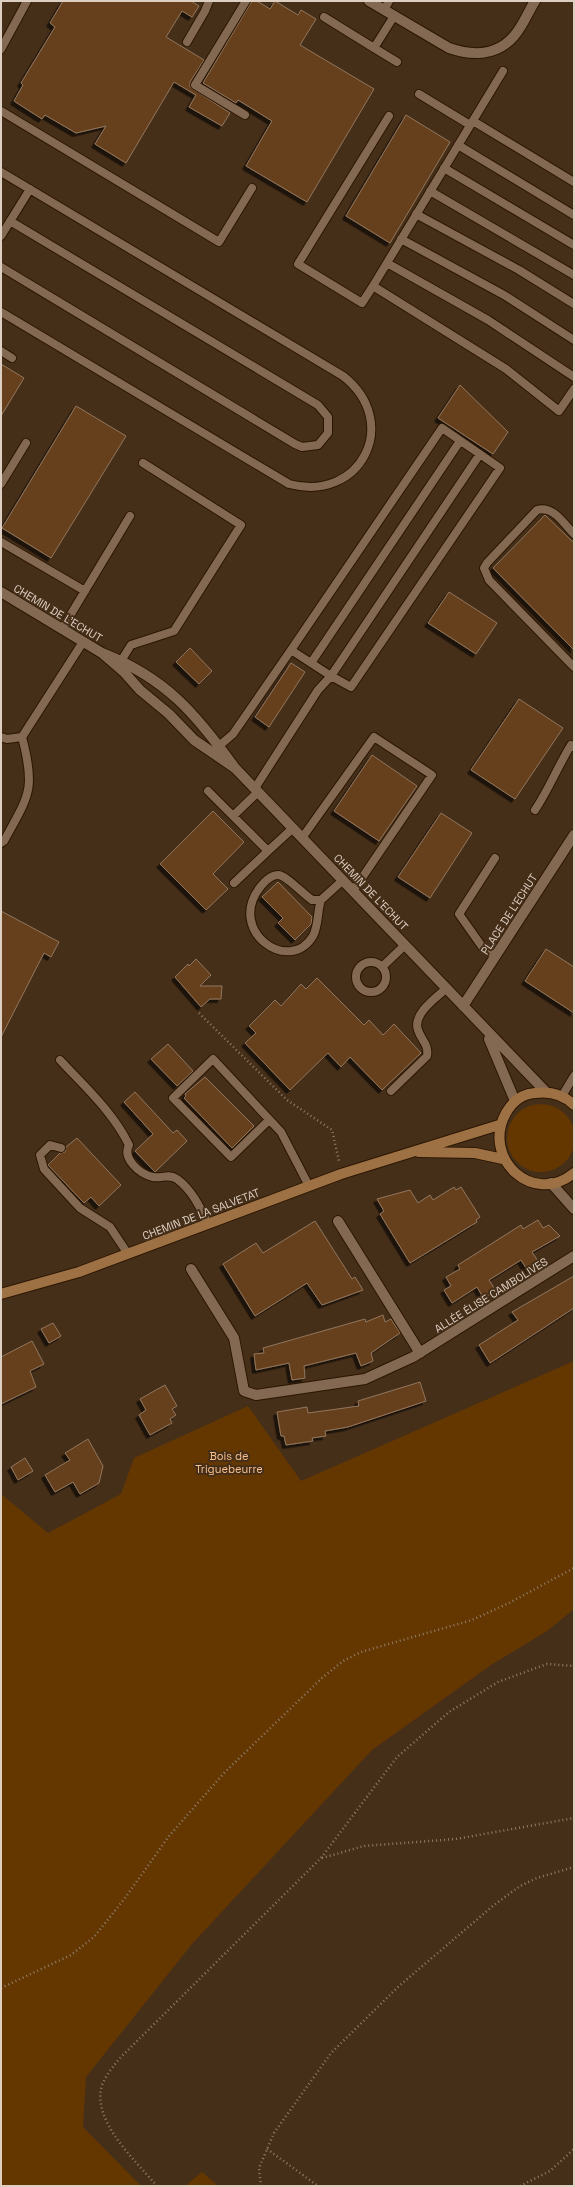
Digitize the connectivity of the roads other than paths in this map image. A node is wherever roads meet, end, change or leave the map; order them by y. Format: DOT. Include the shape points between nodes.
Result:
graph roads {
  1 [pos="27,1"];
  2 [pos="209,1"];
  3 [pos="246,1"];
  4 [pos="369,1"];
  5 [pos="390,1"];
  6 [pos="535,1"];
  7 [pos="384,10"];
  8 [pos="394,16"];
  9 [pos="324,17"];
  10 [pos="187,42"];
  11 [pos="374,48"];
  12 [pos="1,49"];
  13 [pos="397,62"];
  14 [pos="503,71"];
  15 [pos="419,94"];
  16 [pos="1,112"];
  17 [pos="245,115"];
  18 [pos="389,116"];
  19 [pos="472,123"];
  20 [pos="458,144"];
  21 [pos="444,168"];
  22 [pos="1,172"];
  23 [pos="574,182"];
  24 [pos="252,188"];
  25 [pos="30,189"];
  26 [pos="430,191"];
  27 [pos="416,214"];
  28 [pos="574,215"];
  29 [pos="10,220"];
  30 [pos="1,236"];
  31 [pos="401,239"];
  32 [pos="574,245"];
  33 [pos="387,263"];
  34 [pos="1,267"];
  35 [pos="574,275"];
  36 [pos="373,286"];
  37 [pos="574,304"];
  38 [pos="1,312"];
  39 [pos="574,340"];
  40 [pos="1,351"];
  41 [pos="12,358"];
  42 [pos="574,377"];
  43 [pos="574,389"];
  44 [pos="460,441"];
  45 [pos="26,443"];
  46 [pos="480,454"];
  47 [pos="143,463"];
  48 [pos="1,484"];
  49 [pos="130,516"];
  50 [pos="574,534"];
  51 [pos="1,542"];
  52 [pos="85,591"];
  53 [pos="1,592"];
  54 [pos="62,629"];
  55 [pos="83,642"];
  56 [pos="291,650"];
  57 [pos="102,653"];
  58 [pos="121,661"];
  59 [pos="311,663"];
  60 [pos="574,667"];
  61 [pos="330,676"];
  62 [pos="1,737"];
  63 [pos="22,737"];
  64 [pos="219,746"];
  65 [pos="574,747"];
  66 [pos="235,768"];
  67 [pos="256,790"];
  68 [pos="208,791"];
  69 [pos="535,810"];
  70 [pos="233,816"];
  71 [pos="293,828"];
  72 [pos="574,835"];
  73 [pos="302,838"];
  74 [pos="1,843"];
  75 [pos="268,851"];
  76 [pos="496,858"];
  77 [pos="343,880"];
  78 [pos="234,883"];
  79 [pos="353,891"];
  80 [pos="321,900"];
  81 [pos="405,945"];
  82 [pos="496,956"];
  83 [pos="382,967"];
  84 [pos="447,988"];
  85 [pos="463,1006"];
  86 [pos="487,1033"];
  87 [pos="60,1060"];
  88 [pos="574,1076"];
  89 [pos="391,1091"];
  90 [pos="546,1092"];
  91 [pos="562,1096"];
  92 [pos="515,1100"];
  93 [pos="574,1105"];
  94 [pos="270,1120"];
  95 [pos="499,1125"];
  96 [pos="61,1148"];
  97 [pos="409,1152"];
  98 [pos="503,1159"];
  99 [pos="574,1175"];
  100 [pos="551,1183"];
  101 [pos="309,1186"];
  102 [pos="574,1209"];
  103 [pos="338,1221"];
  104 [pos="208,1224"];
  105 [pos="128,1254"];
  106 [pos="574,1256"];
  107 [pos="191,1269"];
  108 [pos="1,1294"];
  109 [pos="420,1353"];
  1 -- 12 [label="lane"];
  2 -- 10 [label="lane"];
  3 -- 17 [label="lane" via="195,85"];
  4 -- 7 [label="street"];
  5 -- 7 [label="lane"];
  6 -- 8 [label="street" via="509,41 499,48 476,54 449,48"];
  7 -- 8 [label="street"];
  8 -- 11 [label="lane"];
  9 -- 11 [label="lane"];
  11 -- 13 [label="lane"];
  14 -- 19 [label="lane"];
  15 -- 19 [label="lane"];
  16 -- 24 [label="lane" via="219,242"];
  18 -- 36 [label="lane" via="298,264 362,302"];
  19 -- 20 [label="lane"];
  19 -- 23 [label="lane"];
  20 -- 21 [label="lane"];
  20 -- 28 [label="lane"];
  21 -- 26 [label="lane"];
  21 -- 32 [label="lane"];
  22 -- 25 [label="lane"];
  25 -- 29 [label="lane"];
  25 -- 38 [label="lane" via="348,380 362,394 371,417 370,442 366,454 359,465 339,481 315,488 289,484"];
  26 -- 27 [label="lane"];
  26 -- 35 [label="lane"];
  27 -- 31 [label="lane"];
  27 -- 37 [label="lane" via="519,270"];
  29 -- 30 [label="lane"];
  29 -- 34 [label="lane" via="318,405 328,417 328,433 318,445 302,447 295,444"];
  31 -- 33 [label="lane"];
  31 -- 39 [label="lane" via="504,295"];
  33 -- 36 [label="lane"];
  33 -- 42 [label="lane" via="488,320"];
  36 -- 43 [label="lane" via="506,369 559,411"];
  40 -- 41 [label="lane"];
  44 -- 46 [label="lane"];
  44 -- 56 [label="lane" via="442,428"];
  44 -- 59 [label="lane"];
  45 -- 48 [label="lane"];
  46 -- 61 [label="lane"];
  46 -- 61 [label="lane" via="500,468 496,474 351,687"];
  47 -- 58 [label="lane" via="241,525 174,631 131,645"];
  49 -- 52 [label="lane"];
  50 -- 60 [label="lane" via="549,509 536,510 484,568 489,580"];
  51 -- 52 [label="lane"];
  52 -- 54 [label="lane"];
  53 -- 54 [label="street, CHEMIN DE L'ECHUT"];
  54 -- 55 [label="street, CHEMIN DE L'ECHUT"];
  55 -- 57 [label="street, CHEMIN DE L'ECHUT"];
  55 -- 63 [label="lane"];
  56 -- 59 [label="lane"];
  56 -- 64 [label="lane" via="234,734"];
  57 -- 58 [label="street, CHEMIN DE L'ECHUT"];
  57 -- 66 [label="street, CHEMIN DE L'ECHUT" via="194,740"];
  58 -- 64 [label="street, CHEMIN DE L'ECHUT" via="148,675 166,689 207,729"];
  59 -- 61 [label="lane"];
  61 -- 67 [label="lane" via="318,690"];
  62 -- 63 [label="lane"];
  63 -- 74 [label="lane" via="30,766 27,800"];
  64 -- 66 [label="street, CHEMIN DE L'ECHUT"];
  65 -- 69 [label="lane" via="571,745"];
  66 -- 67 [label="street, CHEMIN DE L'ECHUT"];
  67 -- 70 [label="lane"];
  67 -- 71 [label="street, CHEMIN DE L'ECHUT"];
  68 -- 70 [label="lane"];
  70 -- 75 [label="lane"];
  71 -- 73 [label="street, CHEMIN DE L'ECHUT"];
  71 -- 75 [label="lane"];
  72 -- 82 [label="street, PLACE DE L'ECHUT"];
  73 -- 77 [label="street, CHEMIN DE L'ECHUT"];
  73 -- 79 [label="lane" via="374,738 432,775"];
  75 -- 78 [label="lane"];
  76 -- 82 [label="lane" via="459,914 483,948"];
  77 -- 79 [label="street, CHEMIN DE L'ECHUT"];
  77 -- 80 [label="lane"];
  79 -- 81 [label="street, CHEMIN DE L'ECHUT"];
  80 -- 80 [label="lane" via="313,936 297,949 276,950 257,936 250,925 254,898 258,889 271,877 284,877 312,900"];
  81 -- 83 [label="lane"];
  81 -- 84 [label="street, CHEMIN DE L'ECHUT"];
  82 -- 85 [label="street, PLACE DE L'ECHUT"];
  84 -- 85 [label="street, CHEMIN DE L'ECHUT"];
  84 -- 89 [label="lane" via="425,1009 418,1021 418,1030 427,1046 427,1056"];
  85 -- 86 [label="street, CHEMIN DE L'ECHUT"];
  86 -- 90 [label="street, CHEMIN DE L'ECHUT"];
  86 -- 92 [label="street, CHEMIN DE L'ECHUT"];
  87 -- 104 [label="lane" via="121,1128 129,1145 126,1151 127,1158 141,1171 153,1177 166,1175 177,1179 196,1199"];
  88 -- 91 [label="lane"];
  90 -- 91 [label="main road"];
  90 -- 92 [label="main road" via="528,1093"];
  91 -- 93 [label="main road"];
  92 -- 95 [label="main road"];
  94 -- 94 [label="lane" via="232,1157 173,1098 213,1059"];
  94 -- 101 [label="lane" via="281,1132"];
  95 -- 97 [label="main road, CHEMIN DE LA SALVETAT"];
  95 -- 98 [label="main road" via="498,1138"];
  96 -- 105 [label="lane" via="50,1145 40,1154 44,1169 80,1208 110,1227"];
  97 -- 98 [label="main road, CHEMIN DE LA SALVETAT" via="475,1153"];
  97 -- 101 [label="main road, CHEMIN DE LA SALVETAT"];
  98 -- 100 [label="main road" via="514,1173 529,1181 540,1185"];
  99 -- 100 [label="main road"];
  100 -- 102 [label="street"];
  101 -- 104 [label="main road, CHEMIN DE LA SALVETAT"];
  103 -- 109 [label="street"];
  104 -- 105 [label="main road, CHEMIN DE LA SALVETAT"];
  105 -- 108 [label="main road, CHEMIN DE LA SALVETAT" via="80,1272"];
  106 -- 109 [label="street, ALLÉE ÉLISE CAMBOLIVES"];
  107 -- 109 [label="street, ALLÉE ÉLISE CAMBOLIVES" via="234,1338 244,1391 256,1395 365,1379"];
}
